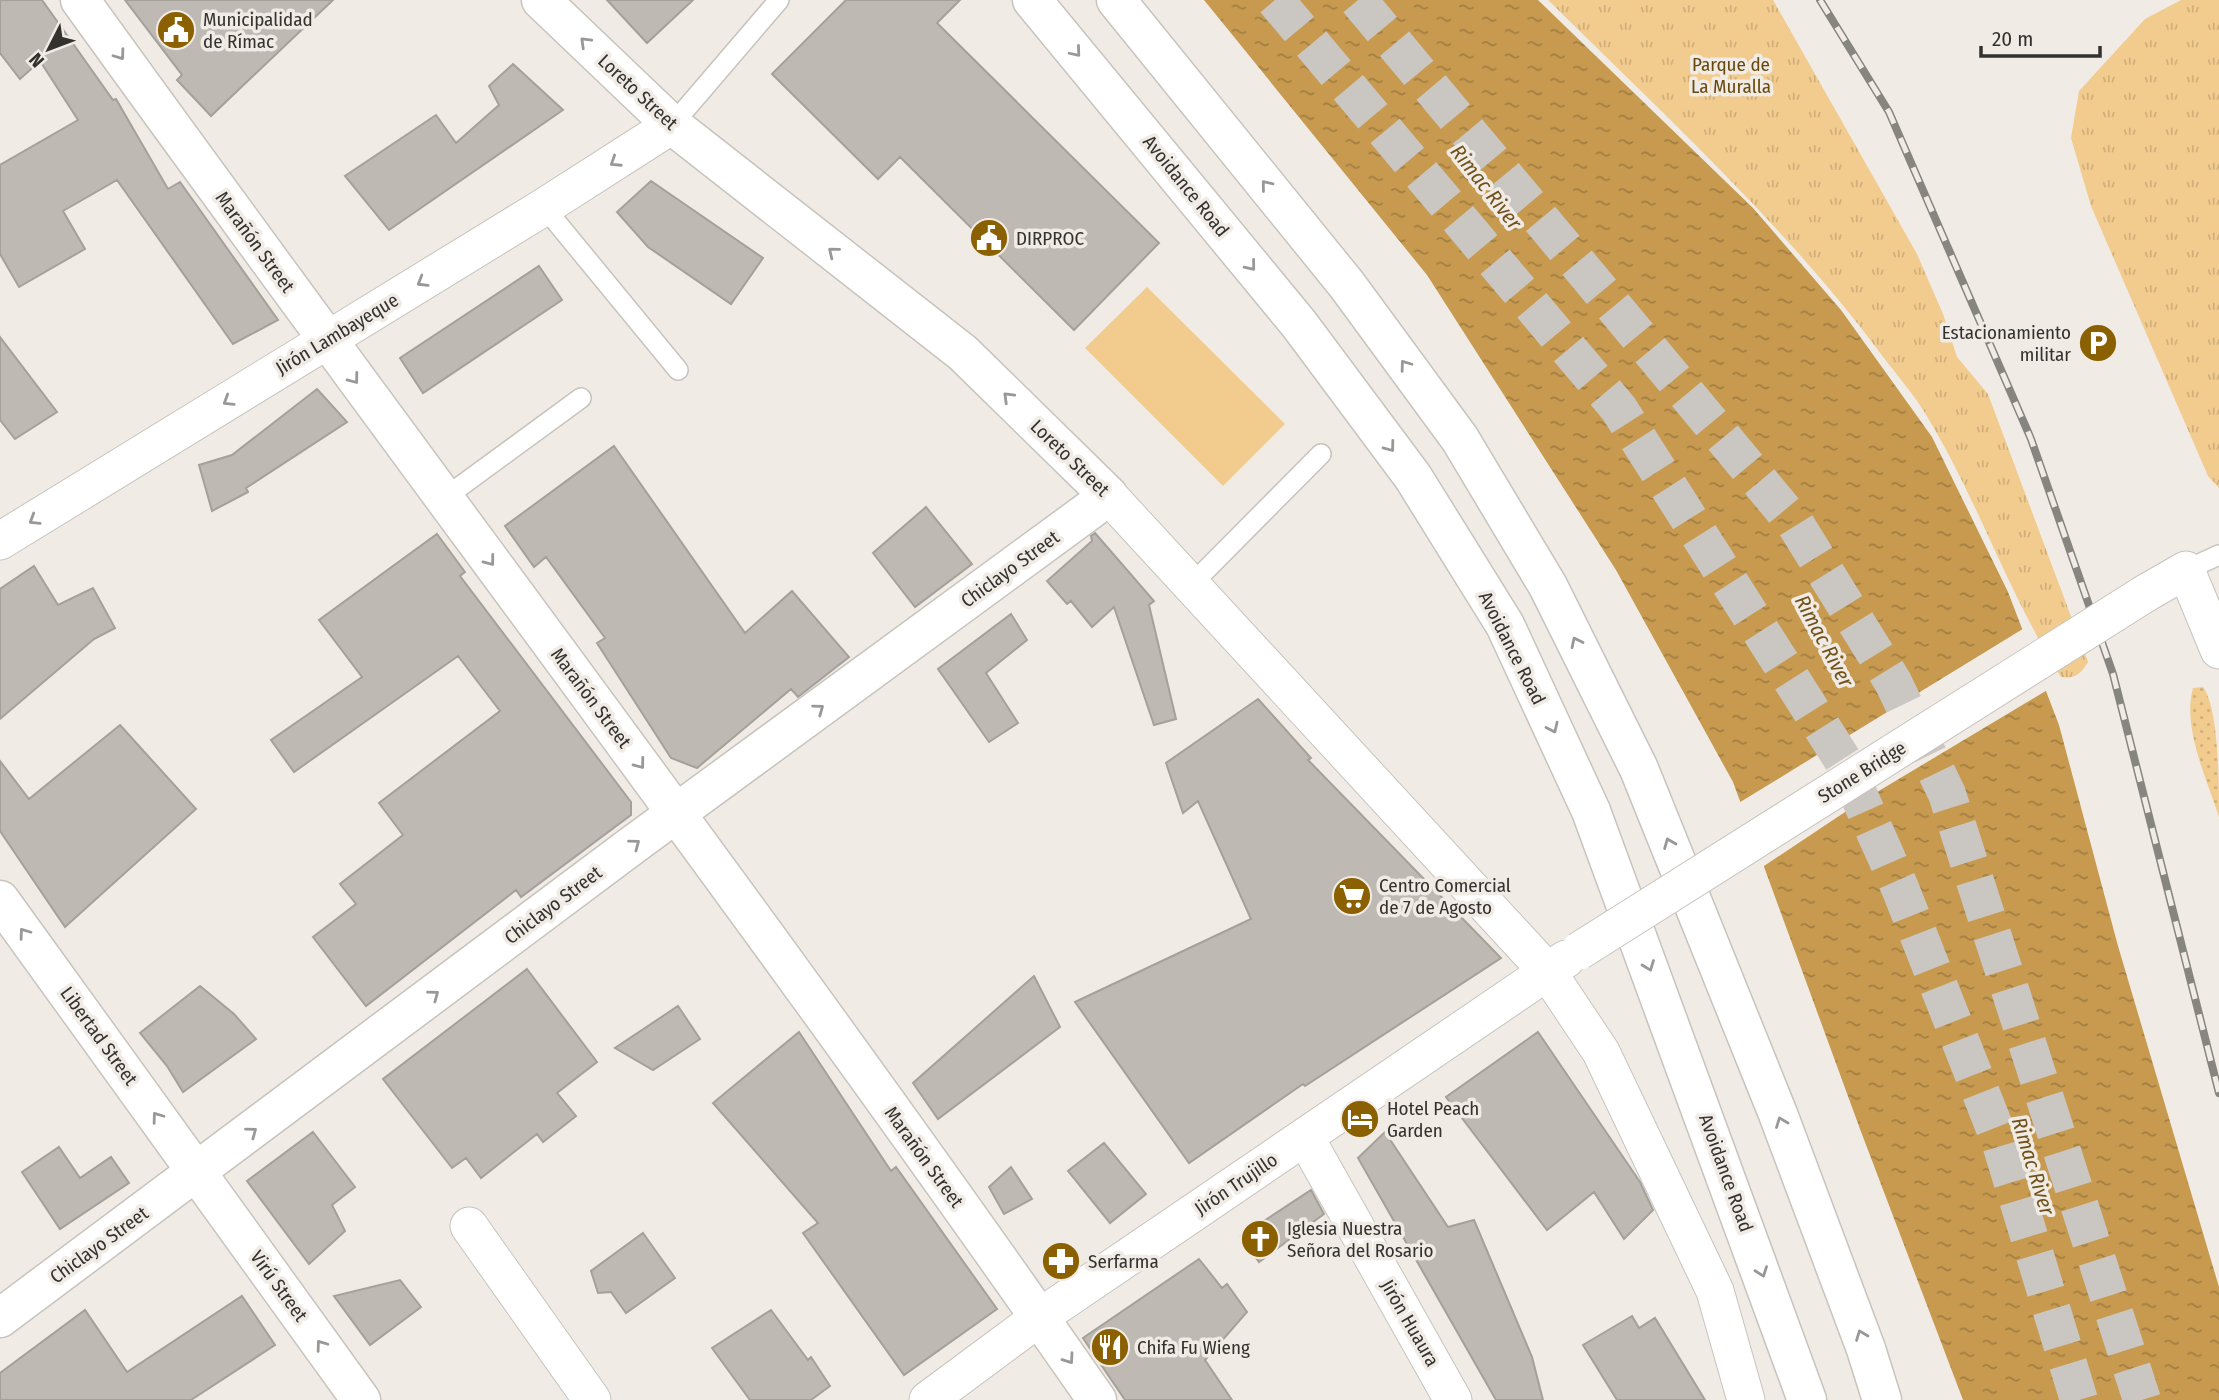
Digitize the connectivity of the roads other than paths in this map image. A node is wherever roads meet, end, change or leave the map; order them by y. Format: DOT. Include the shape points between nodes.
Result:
graph roads {
  1 [pos="80,0"];
  2 [pos="541,0"];
  3 [pos="779,0"];
  4 [pos="1032,0"];
  5 [pos="1116,0"];
  6 [pos="672,125"];
  7 [pos="544,207"];
  8 [pos="326,341"];
  9 [pos="678,370"];
  10 [pos="581,398"];
  11 [pos="1321,454"];
  12 [pos="1109,496"];
  13 [pos="443,499"];
  14 [pos="0,541"];
  15 [pos="2219,555"];
  16 [pos="2186,570"];
  17 [pos="1192,584"];
  18 [pos="2219,650"];
  19 [pos="677,813"];
  20 [pos="0,900"];
  21 [pos="1547,971"];
  22 [pos="1305,1137"];
  23 [pos="197,1173"];
  24 [pos="469,1226"];
  25 [pos="1040,1317"];
  26 [pos="0,1318"];
  27 [pos="361,1400"];
  28 [pos="592,1400"];
  29 [pos="928,1400"];
  30 [pos="1097,1400"];
  31 [pos="1453,1400"];
  32 [pos="1746,1400"];
  33 [pos="1807,1400"];
  34 [pos="1882,1400"];
  1 -- 8 [label="main road, Marañón Street, one-way"];
  6 -- 2 [label="main road, Loreto Street, one-way"];
  3 -- 6 [label="lane"];
  4 -- 33 [label="main road, Avoidance Road, one-way" via="1307,335 1413,477 1505,625 1591,811"];
  34 -- 5 [label="main road, one-way" via="1778,1114 1644,781 1548,586 1460,439 1347,285"];
  6 -- 7 [label="street, Jirón Lambayeque, one-way"];
  12 -- 6 [label="main road, Loreto Street, one-way" via="963,353"];
  7 -- 8 [label="street, Jirón Lambayeque, one-way"];
  7 -- 9 [label="lane"];
  8 -- 13 [label="main road, Marañón Street, one-way"];
  8 -- 14 [label="street, Jirón Lambayeque, one-way"];
  10 -- 13 [label="lane"];
  11 -- 17 [label="lane"];
  12 -- 17 [label="street, Loreto Street"];
  19 -- 12 [label="main road, Chiclayo Street, one-way"];
  13 -- 19 [label="main road, Marañón Street, one-way"];
  15 -- 16 [label="lane"];
  16 -- 18 [label="street"];
  16 -- 21 [label="street, Stone Bridge, bridge"];
  17 -- 21 [label="street, Loreto Street"];
  23 -- 19 [label="main road, Chiclayo Street, one-way"];
  19 -- 25 [label="main road, Marañón Street"];
  23 -- 20 [label="main road, Libertad Street, one-way"];
  21 -- 22 [label="street, Jirón Trujillo"];
  21 -- 32 [label="street, Loreto Street" via="1601,1052 1715,1291"];
  22 -- 25 [label="street, Jirón Trujillo"];
  22 -- 31 [label="street, Jirón Huaura"];
  23 -- 26 [label="main road, Chiclayo Street"];
  27 -- 23 [label="main road, Virú Street, one-way"];
  24 -- 28 [label="street"];
  25 -- 29 [label="street, Jirón Trujillo"];
  25 -- 30 [label="main road, Marañón Street, one-way"];
}
